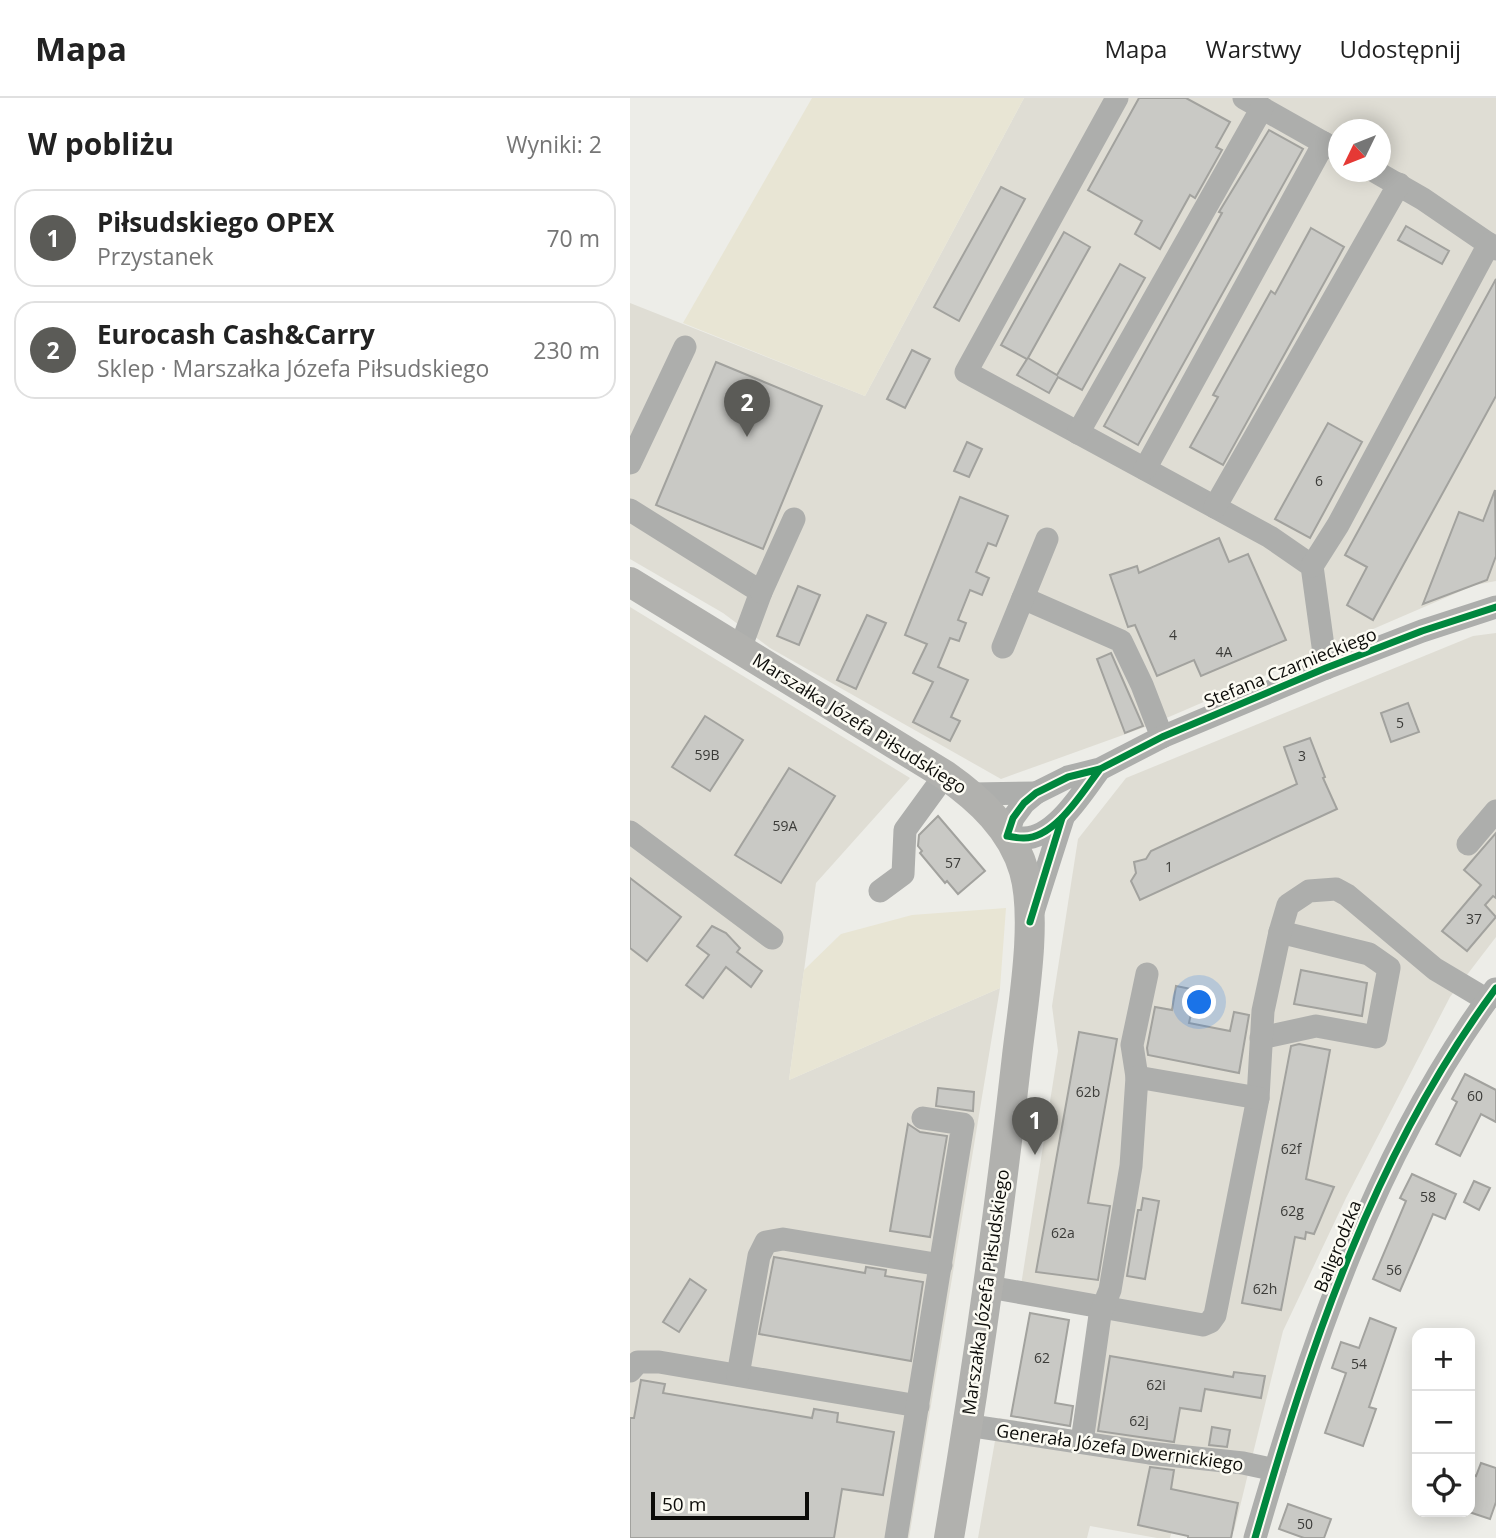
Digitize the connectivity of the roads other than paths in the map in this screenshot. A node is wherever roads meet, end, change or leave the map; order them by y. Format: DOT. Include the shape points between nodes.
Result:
graph roads {
  1 [pos="1117,98"];
  2 [pos="1253,103"];
  3 [pos="1328,145"];
  4 [pos="1328,152"];
  5 [pos="1391,180"];
  6 [pos="1399,184"];
  7 [pos="1493,246"];
  8 [pos="685,347"];
  9 [pos="1078,433"];
  10 [pos="630,463"];
  11 [pos="1145,469"];
  12 [pos="1215,507"];
  13 [pos="630,510"];
  14 [pos="794,519"];
  15 [pos="1048,539"];
  16 [pos="1312,566"];
  17 [pos="630,582"];
  18 [pos="761,592"];
  19 [pos="1023,598"];
  20 [pos="1496,607"];
  21 [pos="1003,647"];
  22 [pos="740,649"];
  23 [pos="1326,668"];
  24 [pos="1161,737"];
  25 [pos="1100,769"];
  26 [pos="946,775"];
  27 [pos="1036,793"];
  28 [pos="972,794"];
  29 [pos="1496,811"];
  30 [pos="1063,818"];
  31 [pos="630,832"];
  32 [pos="1007,836"];
  33 [pos="1468,844"];
  34 [pos="880,891"];
  35 [pos="1030,922"];
  36 [pos="1280,932"];
  37 [pos="772,938"];
  38 [pos="1147,974"];
  39 [pos="1492,994"];
  40 [pos="1261,1038"];
  41 [pos="1137,1077"];
  42 [pos="1258,1098"];
  43 [pos="923,1118"];
  44 [pos="941,1265"];
  45 [pos="989,1287"];
  46 [pos="1104,1306"];
  47 [pos="630,1371"];
  48 [pos="738,1375"];
  49 [pos="918,1406"];
  50 [pos="966,1425"];
  51 [pos="1082,1442"];
  52 [pos="1275,1471"];
  53 [pos="896,1538"];
  54 [pos="949,1538"];
  55 [pos="1255,1538"];
  1 -- 9 [label="street" via="966,372"];
  2 -- 3 [label="street"];
  2 -- 9 [label="street"];
  4 -- 11 [label="street"];
  5 -- 6 [label="street"];
  6 -- 7 [label="street"];
  6 -- 12 [label="street"];
  7 -- 16 [label="street"];
  8 -- 10 [label="street"];
  9 -- 11 [label="street"];
  11 -- 12 [label="street"];
  12 -- 16 [label="street"];
  13 -- 18 [label="street"];
  14 -- 18 [label="street"];
  15 -- 19 [label="street"];
  16 -- 23 [label="street"];
  17 -- 22 [label="main road, Marszałka Józefa Piłsudskiego"];
  18 -- 22 [label="street"];
  19 -- 21 [label="street"];
  19 -- 24 [label="street" via="1121,641"];
  20 -- 23 [label="street, Stefana Czarnieckiego"];
  22 -- 26 [label="main road, Marszałka Józefa Piłsudskiego"];
  23 -- 24 [label="street, Stefana Czarnieckiego"];
  24 -- 25 [label="street, Stefana Czarnieckiego"];
  25 -- 27 [label="street, Stefana Czarnieckiego" via="1068,777"];
  25 -- 30 [label="street, Stefana Czarnieckiego"];
  26 -- 28 [label="main road, Marszałka Józefa Piłsudskiego"];
  26 -- 34 [label="street" via="905,830 903,874"];
  27 -- 28 [label="street, Stefana Czarnieckiego"];
  27 -- 32 [label="street, Stefana Czarnieckiego" via="1013,818"];
  28 -- 32 [label="main road, Marszałka Józefa Piłsudskiego"];
  29 -- 33 [label="street"];
  30 -- 32 [label="street, Stefana Czarnieckiego" via="1026,839"];
  30 -- 35 [label="street, Stefana Czarnieckiego"];
  31 -- 37 [label="street"];
  32 -- 35 [label="main road, Marszałka Józefa Piłsudskiego" via="1025,873"];
  35 -- 45 [label="main road, Marszałka Józefa Piłsudskiego"];
  36 -- 39 [label="street" via="1288,905 1298,897 1309,891 1336,889 1435,969"];
  36 -- 40 [label="street"];
  36 -- 40 [label="street" via="1369,954 1389,968 1376,1037 1317,1026"];
  38 -- 41 [label="street" via="1132,1045"];
  39 -- 52 [label="street, Baligrodzka" via="1462,1033 1377,1188 1333,1294"];
  40 -- 42 [label="street"];
  41 -- 42 [label="street"];
  41 -- 46 [label="street" via="1131,1166"];
  42 -- 46 [label="street" via="1210,1322 1203,1325"];
  43 -- 44 [label="street" via="963,1124"];
  44 -- 48 [label="street" via="782,1239 766,1242 759,1256"];
  44 -- 49 [label="street"];
  45 -- 46 [label="street"];
  45 -- 50 [label="main road, Marszałka Józefa Piłsudskiego"];
  46 -- 51 [label="street"];
  47 -- 48 [label="street" via="638,1362 659,1362"];
  48 -- 49 [label="street"];
  49 -- 53 [label="street"];
  50 -- 51 [label="street, Generała Józefa Dwernickiego"];
  50 -- 54 [label="main road, Marszałka Józefa Piłsudskiego"];
  51 -- 52 [label="street, Generała Józefa Dwernickiego"];
  52 -- 55 [label="street, Baligrodzka"];
}
